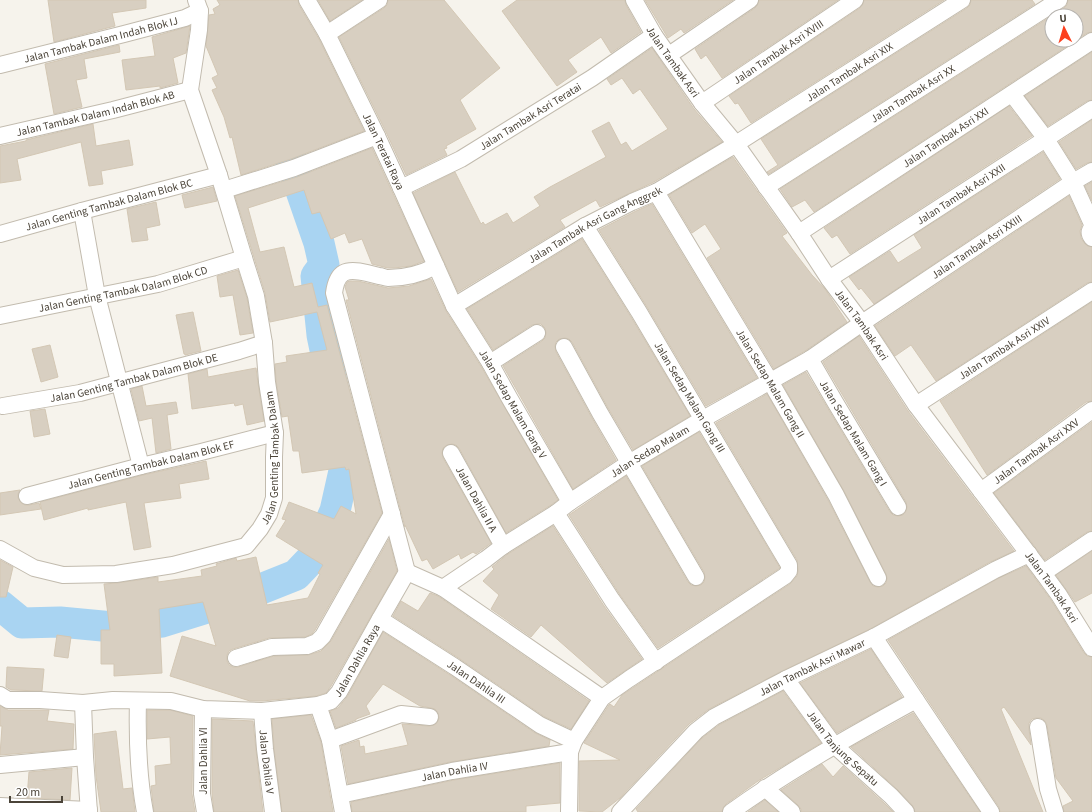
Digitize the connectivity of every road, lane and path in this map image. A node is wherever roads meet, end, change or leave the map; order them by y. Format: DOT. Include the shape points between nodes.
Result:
graph roads {
  1 [pos="307,0"];
  2 [pos="379,0"];
  3 [pos="750,0"];
  4 [pos="855,0"];
  5 [pos="962,0"];
  6 [pos="1059,0"];
  7 [pos="636,1"];
  8 [pos="198,5"];
  9 [pos="327,34"];
  10 [pos="654,35"];
  11 [pos="1092,41"];
  12 [pos="669,55"];
  13 [pos="0,65"];
  14 [pos="190,90"];
  15 [pos="1012,94"];
  16 [pos="702,103"];
  17 [pos="1092,109"];
  18 [pos="0,136"];
  19 [pos="377,136"];
  20 [pos="1046,139"];
  21 [pos="736,144"];
  22 [pos="1092,171"];
  23 [pos="1073,182"];
  24 [pos="222,183"];
  25 [pos="401,188"];
  26 [pos="766,188"];
  27 [pos="656,192"];
  28 [pos="82,211"];
  29 [pos="1092,224"];
  30 [pos="586,226"];
  31 [pos="1092,228"];
  32 [pos="799,233"];
  33 [pos="0,234"];
  34 [pos="1092,238"];
  35 [pos="244,258"];
  36 [pos="436,266"];
  37 [pos="829,279"];
  38 [pos="1092,291"];
  39 [pos="97,296"];
  40 [pos="454,306"];
  41 [pos="0,316"];
  42 [pos="862,323"];
  43 [pos="537,333"];
  44 [pos="264,342"];
  45 [pos="564,347"];
  46 [pos="810,359"];
  47 [pos="490,363"];
  48 [pos="770,381"];
  49 [pos="120,382"];
  50 [pos="916,405"];
  51 [pos="3,406"];
  52 [pos="1092,410"];
  53 [pos="703,419"];
  54 [pos="275,433"];
  55 [pos="451,453"];
  56 [pos="629,463"];
  57 [pos="142,466"];
  58 [pos="981,491"];
  59 [pos="27,496"];
  60 [pos="570,502"];
  61 [pos="898,507"];
  62 [pos="392,514"];
  63 [pos="556,514"];
  64 [pos="1092,540"];
  65 [pos="503,546"];
  66 [pos="0,549"];
  67 [pos="1029,554"];
  68 [pos="407,572"];
  69 [pos="1043,573"];
  70 [pos="696,577"];
  71 [pos="878,578"];
  72 [pos="443,588"];
  73 [pos="380,618"];
  74 [pos="874,637"];
  75 [pos="1092,648"];
  76 [pos="236,658"];
  77 [pos="656,662"];
  78 [pos="786,679"];
  79 [pos="0,696"];
  80 [pos="602,698"];
  81 [pos="916,700"];
  82 [pos="138,701"];
  83 [pos="83,703"];
  84 [pos="318,705"];
  85 [pos="203,709"];
  86 [pos="262,711"];
  87 [pos="430,717"];
  88 [pos="1038,727"];
  89 [pos="330,740"];
  90 [pos="834,745"];
  91 [pos="572,747"];
  92 [pos="85,757"];
  93 [pos="0,765"];
  94 [pos="765,788"];
  95 [pos="340,795"];
  96 [pos="0,806"];
  97 [pos="89,811"];
  98 [pos="145,812"];
  99 [pos="205,812"];
  100 [pos="273,812"];
  101 [pos="343,812"];
  102 [pos="569,812"];
  103 [pos="620,812"];
  104 [pos="731,812"];
  105 [pos="792,812"];
  106 [pos="906,812"];
  107 [pos="991,812"];
  108 [pos="1055,812"];
  1 -- 9 [label="street, Jalan Teratai Raya"];
  2 -- 9 [label="street"];
  3 -- 12 [label="street"];
  4 -- 16 [label="street, Jalan Tambak Asri XVIII"];
  5 -- 21 [label="street, Jalan Tambak Asri XIX"];
  6 -- 26 [label="street, Jalan Tambak Asri XX"];
  7 -- 10 [label="street, Jalan Tambak Asri"];
  8 -- 13 [label="street, Jalan Tambak Dalam Indah Blok IJ" via="185,18"];
  8 -- 14 [label="street, Jalan Genting Tambak Dalam" via="197,47"];
  9 -- 19 [label="street, Jalan Teratai Raya"];
  10 -- 12 [label="street, Jalan Tambak Asri"];
  10 -- 25 [label="street, Jalan Tambak Asri Teratai" via="592,78 461,159"];
  11 -- 15 [label="street, Jalan Tambak Asri XXI"];
  12 -- 16 [label="street, Jalan Tambak Asri"];
  14 -- 18 [label="street, Jalan Tambak Dalam Indah Blok AB"];
  14 -- 24 [label="street, Jalan Genting Tambak Dalam"];
  15 -- 20 [label="street"];
  15 -- 32 [label="street, Jalan Tambak Asri XXI"];
  16 -- 21 [label="street, Jalan Tambak Asri"];
  17 -- 20 [label="street, Jalan Tambak Asri XXII"];
  19 -- 24 [label="street, Jalan Genting Tambak Dalam Blok BC" via="289,169"];
  19 -- 25 [label="street, Jalan Teratai Raya"];
  20 -- 23 [label="street"];
  20 -- 37 [label="street, Jalan Tambak Asri XXII"];
  21 -- 26 [label="street, Jalan Tambak Asri"];
  21 -- 27 [label="street, Jalan Tambak Asri Gang Anggrek"];
  22 -- 23 [label="street, Jalan Tambak Asri XXIII"];
  23 -- 29 [label="street"];
  23 -- 42 [label="street, Jalan Tambak Asri XXIII"];
  24 -- 28 [label="street, Jalan Genting Tambak Dalam Blok BC"];
  24 -- 35 [label="street, Jalan Genting Tambak Dalam"];
  25 -- 36 [label="street, Jalan Teratai Raya"];
  26 -- 32 [label="street, Jalan Tambak Asri"];
  27 -- 30 [label="street, Jalan Tambak Asri Gang Anggrek"];
  27 -- 48 [label="street, Jalan Sedap Malam Gang II"];
  28 -- 33 [label="street, Jalan Genting Tambak Dalam Blok BC"];
  28 -- 39 [label="street"];
  30 -- 40 [label="street, Jalan Tambak Asri Gang Anggrek"];
  30 -- 53 [label="street, Jalan Sedap Malam Gang III"];
  31 -- 34 [label="street" via="1089,230"];
  32 -- 37 [label="street, Jalan Tambak Asri"];
  35 -- 39 [label="street, Jalan Genting Tambak Dalam Blok CD" via="158,284"];
  35 -- 44 [label="street, Jalan Genting Tambak Dalam" via="256,296"];
  36 -- 40 [label="street, Jalan Teratai Raya"];
  36 -- 62 [label="street" via="411,276 387,278 359,271 344,272 335,284 338,312"];
  37 -- 42 [label="street, Jalan Tambak Asri"];
  38 -- 50 [label="street, Jalan Tambak Asri XXIV"];
  39 -- 41 [label="street, Jalan Genting Tambak Dalam Blok CD"];
  39 -- 49 [label="street"];
  40 -- 47 [label="street, Jalan Sedap Malam Gang V"];
  42 -- 46 [label="street, Jalan Sedap Malam"];
  42 -- 50 [label="street, Jalan Tambak Asri"];
  43 -- 47 [label="street"];
  44 -- 49 [label="street, Jalan Genting Tambak Dalam Blok DE"];
  44 -- 54 [label="street, Jalan Genting Tambak Dalam"];
  45 -- 56 [label="street"];
  46 -- 48 [label="street, Jalan Sedap Malam"];
  46 -- 61 [label="street, Jalan Sedap Malam Gang I"];
  47 -- 60 [label="street, Jalan Sedap Malam Gang V"];
  48 -- 53 [label="street, Jalan Sedap Malam"];
  48 -- 71 [label="street, Jalan Sedap Malam Gang II" via="836,495"];
  49 -- 51 [label="street, Jalan Genting Tambak Dalam Blok DE" via="80,393"];
  49 -- 57 [label="street"];
  50 -- 58 [label="street, Jalan Tambak Asri"];
  52 -- 58 [label="street, Jalan Tambak Asri XXV"];
  53 -- 56 [label="street, Jalan Sedap Malam"];
  53 -- 77 [label="street, Jalan Sedap Malam Gang III" via="789,565 789,571"];
  54 -- 57 [label="street, Jalan Genting Tambak Dalam Blok EF"];
  54 -- 66 [label="street, Jalan Genting Tambak Dalam" via="274,498 269,514 246,546 173,565 116,574 63,575 34,568"];
  55 -- 65 [label="street, Jalan Dahlia II A"];
  56 -- 60 [label="street, Jalan Sedap Malam"];
  56 -- 70 [label="street"];
  57 -- 59 [label="street, Jalan Genting Tambak Dalam Blok EF"];
  58 -- 67 [label="street, Jalan Tambak Asri"];
  60 -- 63 [label="street, Jalan Sedap Malam"];
  62 -- 68 [label="street"];
  62 -- 76 [label="street" via="324,636 307,646 272,646"];
  63 -- 65 [label="street, Jalan Sedap Malam"];
  63 -- 77 [label="street"];
  64 -- 69 [label="street"];
  65 -- 72 [label="street, Jalan Sedap Malam"];
  67 -- 69 [label="street, Jalan Tambak Asri"];
  67 -- 74 [label="street, Jalan Tambak Asri Mawar"];
  68 -- 72 [label="street"];
  68 -- 73 [label="street, Jalan Dahlia Raya"];
  69 -- 75 [label="street, Jalan Tambak Asri"];
  72 -- 80 [label="street"];
  73 -- 84 [label="street, Jalan Dahlia Raya" via="339,692 331,701"];
  73 -- 91 [label="street, Jalan Dahlia III"];
  74 -- 78 [label="street, Jalan Tambak Asri Mawar"];
  74 -- 81 [label="street"];
  77 -- 80 [label="street"];
  78 -- 90 [label="street, Jalan Tanjung Sepatu"];
  78 -- 103 [label="street, Jalan Tambak Asri Mawar" via="714,717 696,731"];
  79 -- 83 [label="street, Jalan Dahlia Raya" via="8,700"];
  80 -- 91 [label="street"];
  81 -- 90 [label="street"];
  81 -- 107 [label="street"];
  82 -- 83 [label="street, Jalan Dahlia Raya"];
  82 -- 85 [label="street, Jalan Dahlia Raya" via="171,701"];
  82 -- 98 [label="street" via="140,789"];
  83 -- 92 [label="street"];
  84 -- 86 [label="street, Jalan Dahlia Raya"];
  84 -- 89 [label="street"];
  85 -- 86 [label="street, Jalan Dahlia Raya"];
  85 -- 99 [label="street, Jalan Dahlia VI" via="202,794"];
  86 -- 100 [label="street, Jalan Dahlia V"];
  87 -- 89 [label="street" via="401,714"];
  88 -- 108 [label="street" via="1048,789"];
  89 -- 95 [label="street"];
  90 -- 94 [label="street"];
  90 -- 106 [label="street, Jalan Tanjung Sepatu"];
  91 -- 95 [label="street, Jalan Dahlia IV"];
  91 -- 102 [label="street"];
  92 -- 93 [label="street"];
  92 -- 97 [label="street"];
  94 -- 104 [label="street"];
  94 -- 105 [label="street"];
  95 -- 101 [label="street"];
  96 -- 97 [label="street"];
}
